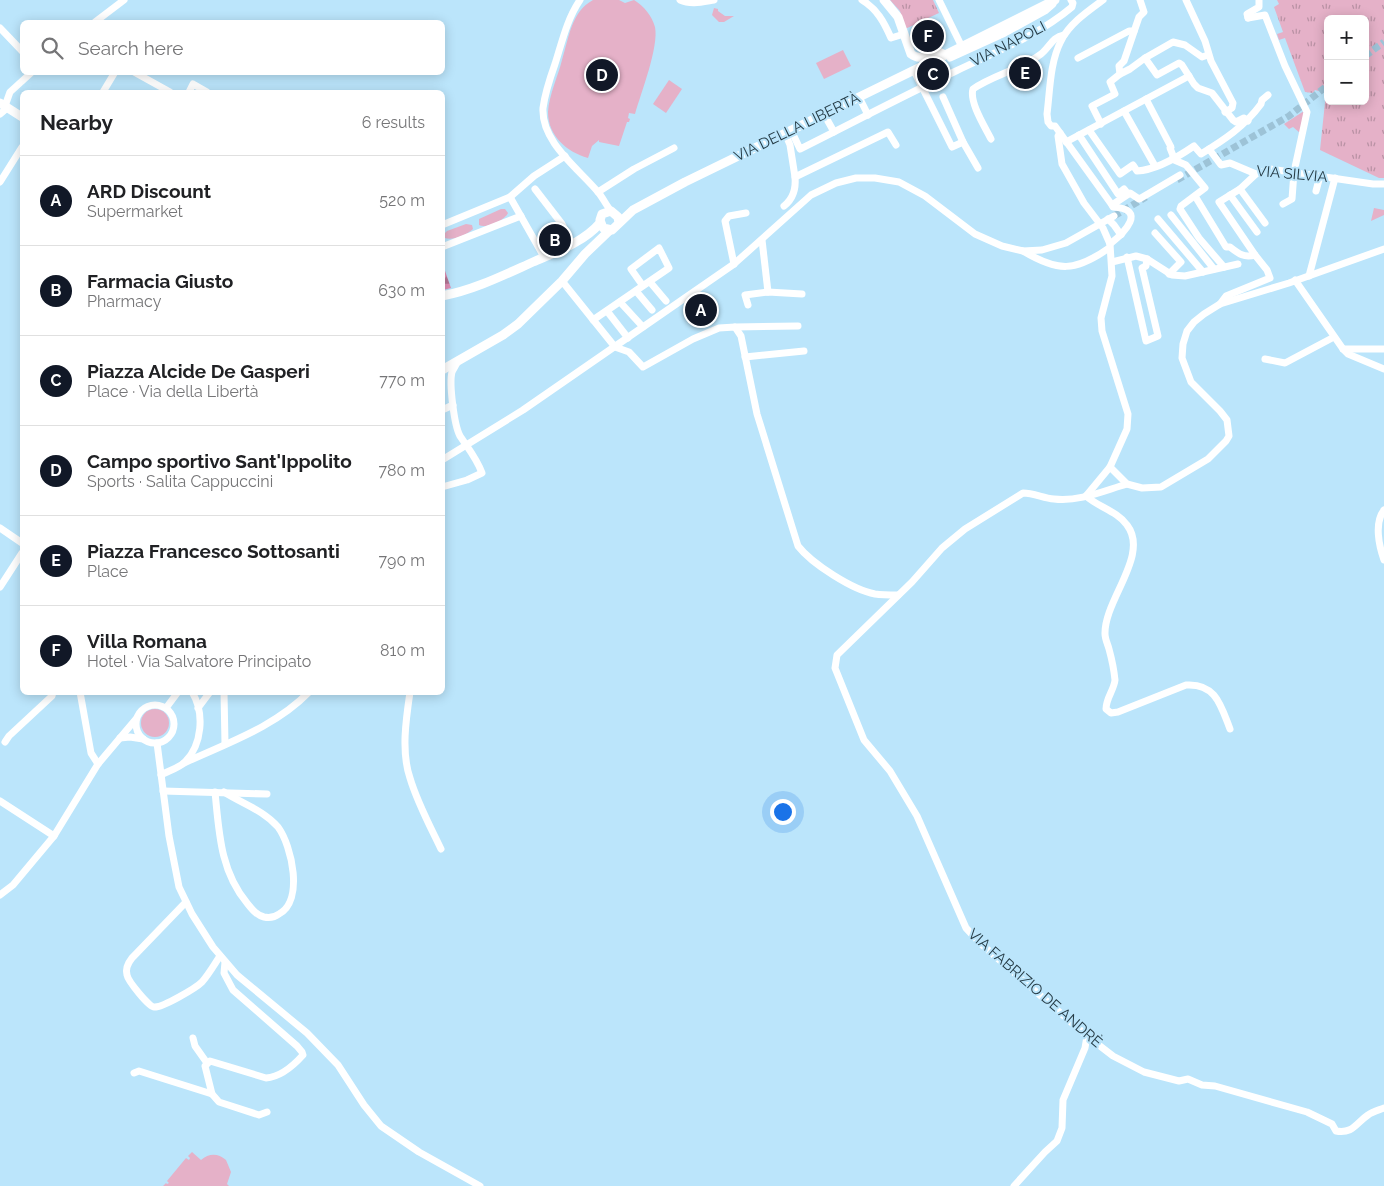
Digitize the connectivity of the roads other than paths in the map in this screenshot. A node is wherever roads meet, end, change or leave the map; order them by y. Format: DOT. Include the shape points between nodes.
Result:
graph roads {
  1 [pos="124,0"];
  2 [pos="580,0"];
  3 [pos="680,0"];
  4 [pos="714,0"];
  5 [pos="862,0"];
  6 [pos="884,0"];
  7 [pos="939,0"];
  8 [pos="1056,0"];
  9 [pos="1071,0"];
  10 [pos="1103,0"];
  11 [pos="1140,0"];
  12 [pos="1186,0"];
  13 [pos="1259,0"];
  14 [pos="100,20"];
  15 [pos="0,28"];
  16 [pos="1134,31"];
  17 [pos="904,34"];
  18 [pos="1064,35"];
  19 [pos="962,47"];
  20 [pos="20,49"];
  21 [pos="1208,55"];
  22 [pos="948,56"];
  23 [pos="1078,58"];
  24 [pos="1145,58"];
  25 [pos="914,71"];
  26 [pos="955,71"];
  27 [pos="1120,74"];
  28 [pos="29,75"];
  29 [pos="113,75"];
  30 [pos="139,75"];
  31 [pos="1189,76"];
  32 [pos="923,89"];
  33 [pos="104,90"];
  34 [pos="166,90"];
  35 [pos="190,90"];
  36 [pos="204,90"];
  37 [pos="1268,95"];
  38 [pos="859,97"];
  39 [pos="943,97"];
  40 [pos="1146,100"];
  41 [pos="3,108"];
  42 [pos="1124,111"];
  43 [pos="1225,112"];
  44 [pos="824,114"];
  45 [pos="868,115"];
  46 [pos="20,116"];
  47 [pos="1248,121"];
  48 [pos="1100,124"];
  49 [pos="1089,130"];
  50 [pos="788,132"];
  51 [pos="834,132"];
  52 [pos="1060,133"];
  53 [pos="1078,135"];
  54 [pos="991,139"];
  55 [pos="963,142"];
  56 [pos="1066,142"];
  57 [pos="896,145"];
  58 [pos="674,148"];
  59 [pos="1209,149"];
  60 [pos="20,150"];
  61 [pos="565,156"];
  62 [pos="1173,158"];
  63 [pos="1155,166"];
  64 [pos="978,168"];
  65 [pos="1294,172"];
  66 [pos="1256,174"];
  67 [pos="1180,175"];
  68 [pos="1320,176"];
  69 [pos="795,177"];
  70 [pos="1335,178"];
  71 [pos="0,182"];
  72 [pos="1384,184"];
  73 [pos="535,189"];
  74 [pos="1240,189"];
  75 [pos="1316,191"];
  76 [pos="599,194"];
  77 [pos="1128,194"];
  78 [pos="1230,195"];
  79 [pos="1195,196"];
  80 [pos="510,197"];
  81 [pos="1283,204"];
  82 [pos="1112,205"];
  83 [pos="784,206"];
  84 [pos="746,213"];
  85 [pos="1171,215"];
  86 [pos="521,216"];
  87 [pos="610,217"];
  88 [pos="1158,219"];
  89 [pos="1265,222"];
  90 [pos="445,224"];
  91 [pos="1257,232"];
  92 [pos="1155,233"];
  93 [pos="1121,235"];
  94 [pos="762,240"];
  95 [pos="572,244"];
  96 [pos="445,246"];
  97 [pos="1109,246"];
  98 [pos="1384,249"];
  99 [pos="1042,250"];
  100 [pos="1023,251"];
  101 [pos="1255,256"];
  102 [pos="544,257"];
  103 [pos="1127,257"];
  104 [pos="1147,259"];
  105 [pos="1112,262"];
  106 [pos="1046,263"];
  107 [pos="734,264"];
  108 [pos="1238,264"];
  109 [pos="1224,267"];
  110 [pos="1214,269"];
  111 [pos="1203,272"];
  112 [pos="1169,274"];
  113 [pos="1309,276"];
  114 [pos="1295,280"];
  115 [pos="562,281"];
  116 [pos="650,282"];
  117 [pos="643,286"];
  118 [pos="636,291"];
  119 [pos="768,292"];
  120 [pos="802,294"];
  121 [pos="445,296"];
  122 [pos="666,301"];
  123 [pos="620,302"];
  124 [pos="1220,304"];
  125 [pos="748,306"];
  126 [pos="652,310"];
  127 [pos="607,311"];
  128 [pos="593,320"];
  129 [pos="798,326"];
  130 [pos="643,327"];
  131 [pos="735,327"];
  132 [pos="1334,336"];
  133 [pos="628,338"];
  134 [pos="615,347"];
  135 [pos="1343,349"];
  136 [pos="1384,349"];
  137 [pos="804,351"];
  138 [pos="745,357"];
  139 [pos="1264,359"];
  140 [pos="445,360"];
  141 [pos="458,360"];
  142 [pos="445,369"];
  143 [pos="1384,369"];
  144 [pos="445,376"];
  145 [pos="451,386"];
  146 [pos="453,405"];
  147 [pos="445,409"];
  148 [pos="467,445"];
  149 [pos="445,458"];
  150 [pos="1110,467"];
  151 [pos="1126,484"];
  152 [pos="445,486"];
  153 [pos="1086,496"];
  154 [pos="1384,510"];
  155 [pos="0,528"];
  156 [pos="20,542"];
  157 [pos="20,556"];
  158 [pos="1384,560"];
  159 [pos="0,587"];
  160 [pos="898,595"];
  161 [pos="52,695"];
  162 [pos="81,695"];
  163 [pos="176,695"];
  164 [pos="193,695"];
  165 [pos="208,695"];
  166 [pos="224,695"];
  167 [pos="306,695"];
  168 [pos="410,695"];
  169 [pos="166,708"];
  170 [pos="198,708"];
  171 [pos="136,719"];
  172 [pos="1230,729"];
  173 [pos="120,738"];
  174 [pos="143,739"];
  175 [pos="5,742"];
  176 [pos="157,743"];
  177 [pos="225,744"];
  178 [pos="184,763"];
  179 [pos="98,764"];
  180 [pos="161,775"];
  181 [pos="163,791"];
  182 [pos="215,792"];
  183 [pos="224,792"];
  184 [pos="267,794"];
  185 [pos="0,801"];
  186 [pos="54,836"];
  187 [pos="441,849"];
  188 [pos="0,895"];
  189 [pos="186,902"];
  190 [pos="223,959"];
  191 [pos="1087,1036"];
  192 [pos="193,1038"];
  193 [pos="207,1063"];
  194 [pos="134,1073"];
  195 [pos="212,1094"];
  196 [pos="1384,1108"];
  197 [pos="267,1112"];
  198 [pos="480,1186"];
  199 [pos="1014,1186"];
  1 -- 14 [label="street"];
  2 -- 61 [label="street" via="567,26 543,109 547,131"];
  3 -- 4 [label="street" via="687,3"];
  5 -- 17 [label="street" via="876,10 891,38"];
  6 -- 17 [label="main road" via="896,13"];
  7 -- 19 [label="street"];
  8 -- 19 [label="main road, VIA DELLA LIBERTÀ"];
  8 -- 22 [label="street" via="1045,11 1005,33"];
  9 -- 26 [label="street, VIA NAPOLI" via="1072,7 1029,37"];
  10 -- 18 [label="street"];
  11 -- 16 [label="street" via="1144,12"];
  12 -- 21 [label="street"];
  13 -- 65 [label="street" via="1259,7 1247,14 1248,18 1265,15 1307,112"];
  15 -- 20 [label="street"];
  16 -- 23 [label="street"];
  16 -- 27 [label="street" via="1124,61 1119,66"];
  17 -- 22 [label="main road" via="915,57 921,58 937,51"];
  18 -- 52 [label="street" via="1054,56 1047,114 1048,122"];
  18 -- 54 [label="street" via="1058,36 1040,55 972,92 976,109"];
  19 -- 22 [label="main road, VIA DELLA LIBERTÀ"];
  21 -- 24 [label="street" via="1202,57 1185,45 1173,42"];
  21 -- 43 [label="street" via="1233,103 1232,108"];
  22 -- 25 [label="main road, VIA DELLA LIBERTÀ"];
  22 -- 26 [label="street"];
  24 -- 27 [label="street"];
  24 -- 31 [label="street" via="1157,76 1179,63"];
  25 -- 32 [label="street"];
  25 -- 38 [label="main road, VIA DELLA LIBERTÀ"];
  26 -- 32 [label="street"];
  27 -- 48 [label="street" via="1110,82 1115,94 1092,106"];
  28 -- 41 [label="street" via="10,92"];
  29 -- 33 [label="street"];
  30 -- 34 [label="street"];
  31 -- 40 [label="street"];
  31 -- 43 [label="street" via="1198,88 1212,93"];
  32 -- 45 [label="street"];
  32 -- 55 [label="street" via="952,147"];
  35 -- 36 [label="street" via="193,84"];
  37 -- 47 [label="street"];
  38 -- 44 [label="main road, VIA DELLA LIBERTÀ"];
  38 -- 45 [label="street"];
  39 -- 55 [label="street"];
  40 -- 42 [label="street"];
  40 -- 62 [label="street" via="1171,147"];
  41 -- 46 [label="main road"];
  42 -- 48 [label="street"];
  42 -- 63 [label="street"];
  43 -- 47 [label="street" via="1236,122 1244,118"];
  44 -- 50 [label="main road, VIA DELLA LIBERTÀ"];
  44 -- 51 [label="street"];
  45 -- 51 [label="street"];
  47 -- 59 [label="street"];
  48 -- 49 [label="street"];
  49 -- 53 [label="street"];
  49 -- 63 [label="street" via="1120,174 1133,165 1137,171 1147,171"];
  50 -- 51 [label="street" via="800,150"];
  50 -- 69 [label="street"];
  50 -- 87 [label="main road, VIA DELLA LIBERTÀ" via="633,210"];
  52 -- 56 [label="street"];
  52 -- 97 [label="street" via="1062,164 1103,228"];
  53 -- 56 [label="street"];
  53 -- 77 [label="street" via="1118,194 1124,189"];
  55 -- 64 [label="street"];
  56 -- 82 [label="street"];
  57 -- 69 [label="street" via="888,132"];
  58 -- 76 [label="street" via="634,169"];
  59 -- 62 [label="street" via="1201,154 1194,146"];
  59 -- 66 [label="street, VIA SILVIA" via="1221,165 1230,163"];
  60 -- 71 [label="street"];
  61 -- 76 [label="street"];
  61 -- 80 [label="street"];
  62 -- 63 [label="street"];
  62 -- 79 [label="street" via="1186,165 1205,188"];
  65 -- 66 [label="street, VIA SILVIA" via="1270,169"];
  65 -- 68 [label="street, VIA SILVIA"];
  65 -- 81 [label="street" via="1292,199"];
  66 -- 74 [label="street"];
  67 -- 77 [label="street" via="1139,199"];
  68 -- 70 [label="street, VIA SILVIA"];
  68 -- 75 [label="street"];
  69 -- 83 [label="street" via="793,195"];
  70 -- 72 [label="street, VIA SILVIA"];
  70 -- 113 [label="street"];
  73 -- 95 [label="street" via="562,224"];
  74 -- 78 [label="street"];
  74 -- 89 [label="street"];
  76 -- 87 [label="street"];
  77 -- 82 [label="street"];
  78 -- 91 [label="street"];
  78 -- 101 [label="street" via="1219,202"];
  79 -- 101 [label="street" via="1226,247 1240,255"];
  79 -- 109 [label="street" via="1180,209"];
  80 -- 86 [label="street"];
  80 -- 90 [label="street"];
  82 -- 93 [label="street" via="1130,213 1132,220"];
  84 -- 107 [label="street" via="729,216 725,221"];
  85 -- 110 [label="street"];
  86 -- 96 [label="street"];
  86 -- 102 [label="street"];
  87 -- 95 [label="main road, VIA DELLA LIBERTÀ"];
  87 -- 115 [label="main road" via="603,228 609,231"];
  88 -- 111 [label="street"];
  92 -- 112 [label="street" via="1181,262"];
  93 -- 97 [label="street"];
  93 -- 99 [label="street" via="1109,219 1066,243"];
  94 -- 100 [label="street" via="811,196 825,188 856,178 875,178 899,182 925,196 975,234"];
  94 -- 107 [label="street"];
  94 -- 119 [label="street"];
  95 -- 102 [label="main road, VIA DELLA LIBERTÀ"];
  97 -- 105 [label="street"];
  97 -- 106 [label="street" via="1079,266 1062,268"];
  98 -- 113 [label="street"];
  99 -- 100 [label="street"];
  99 -- 106 [label="street"];
  100 -- 106 [label="street"];
  101 -- 124 [label="street" via="1270,278 1226,296"];
  102 -- 121 [label="main road, VIA DELLA LIBERTÀ" via="497,279"];
  103 -- 104 [label="street"];
  103 -- 104 [label="street" via="1146,340 1158,336 1142,268 1146,266"];
  103 -- 105 [label="street"];
  104 -- 112 [label="street"];
  105 -- 150 [label="street" via="1112,276 1101,318 1102,331 1128,414 1127,429"];
  107 -- 130 [label="street"];
  108 -- 109 [label="street"];
  109 -- 110 [label="street"];
  110 -- 111 [label="street"];
  111 -- 112 [label="street" via="1185,276"];
  113 -- 114 [label="street"];
  114 -- 124 [label="street"];
  114 -- 132 [label="street"];
  115 -- 128 [label="street"];
  115 -- 141 [label="main road" via="518,324"];
  116 -- 117 [label="street"];
  116 -- 117 [label="street" via="669,268 659,248 631,269"];
  116 -- 122 [label="street"];
  117 -- 118 [label="street"];
  118 -- 123 [label="street"];
  118 -- 126 [label="street"];
  119 -- 120 [label="street"];
  119 -- 125 [label="street" via="745,295"];
  123 -- 127 [label="street"];
  123 -- 130 [label="street"];
  124 -- 151 [label="street" via="1187,331 1182,358 1191,382 1227,420 1229,436 1208,459 1161,487 1142,488"];
  127 -- 128 [label="street"];
  127 -- 133 [label="street"];
  128 -- 134 [label="street"];
  129 -- 131 [label="street"];
  130 -- 133 [label="street"];
  131 -- 134 [label="street" via="719,328 693,339 643,367 629,352"];
  131 -- 138 [label="street" via="741,336"];
  132 -- 135 [label="street"];
  132 -- 139 [label="street" via="1285,363"];
  133 -- 134 [label="street"];
  134 -- 148 [label="street"];
  135 -- 136 [label="street"];
  135 -- 143 [label="street"];
  137 -- 138 [label="street"];
  138 -- 160 [label="street" via="757,414 798,546 811,560 857,588 874,594"];
  140 -- 141 [label="main road"];
  141 -- 142 [label="main road"];
  141 -- 145 [label="street" via="452,372"];
  144 -- 145 [label="street"];
  145 -- 146 [label="street"];
  146 -- 147 [label="street"];
  146 -- 148 [label="street" via="459,434"];
  148 -- 149 [label="street"];
  148 -- 152 [label="street" via="482,473"];
  150 -- 151 [label="street"];
  150 -- 153 [label="street"];
  151 -- 153 [label="street"];
  153 -- 160 [label="street" via="1065,500 1032,493 1016,496 942,548"];
  153 -- 172 [label="street" via="1126,523 1134,540 1133,552 1111,607 1105,634 1115,680 1106,709 1111,713 1118,712 1191,685 1214,693"];
  154 -- 158 [label="street" via="1378,531"];
  155 -- 156 [label="street"];
  157 -- 159 [label="street"];
  160 -- 191 [label="street, VIA FABRIZIO DE ANDRÈ" via="837,655 834,662 864,740 890,772 917,816 966,928"];
  161 -- 175 [label="street"];
  162 -- 179 [label="street" via="91,752"];
  163 -- 169 [label="street"];
  164 -- 170 [label="street"];
  165 -- 170 [label="street"];
  166 -- 177 [label="street"];
  167 -- 177 [label="street" via="267,725"];
  168 -- 187 [label="street" via="406,756 409,777"];
  169 -- 171 [label="street" via="147,706"];
  169 -- 176 [label="street" via="174,719 172,732"];
  170 -- 178 [label="street" via="199,733 194,750"];
  171 -- 173 [label="street"];
  171 -- 174 [label="street" via="136,730"];
  173 -- 174 [label="street"];
  173 -- 179 [label="street"];
  174 -- 176 [label="street"];
  176 -- 180 [label="street"];
  177 -- 178 [label="street"];
  178 -- 180 [label="street"];
  179 -- 186 [label="street"];
  180 -- 181 [label="street"];
  181 -- 182 [label="street"];
  181 -- 189 [label="street" via="179,887"];
  182 -- 183 [label="street"];
  182 -- 183 [label="street" via="219,838 225,864 237,891 254,912 264,918 274,917 289,904 293,891 290,855 284,839 262,812"];
  183 -- 184 [label="street"];
  185 -- 186 [label="street"];
  186 -- 188 [label="street" via="13,885"];
  189 -- 190 [label="street"];
  189 -- 190 [label="street" via="127,965 126,974 130,981 151,1006 157,1007 201,983"];
  190 -- 193 [label="street" via="224,973 233,990 303,1055 284,1072 271,1078 210,1061"];
  190 -- 198 [label="street" via="338,1065 381,1126 419,1152"];
  191 -- 196 [label="street, VIA FABRIZIO DE ANDRÈ" via="1144,1072 1188,1079 1307,1112 1343,1133 1351,1131 1369,1114"];
  191 -- 199 [label="street" via="1086,1048 1063,1100 1062,1128 1057,1141"];
  192 -- 193 [label="street"];
  193 -- 195 [label="street"];
  194 -- 195 [label="street" via="139,1071"];
  195 -- 197 [label="street" via="219,1102 259,1115"];
}
